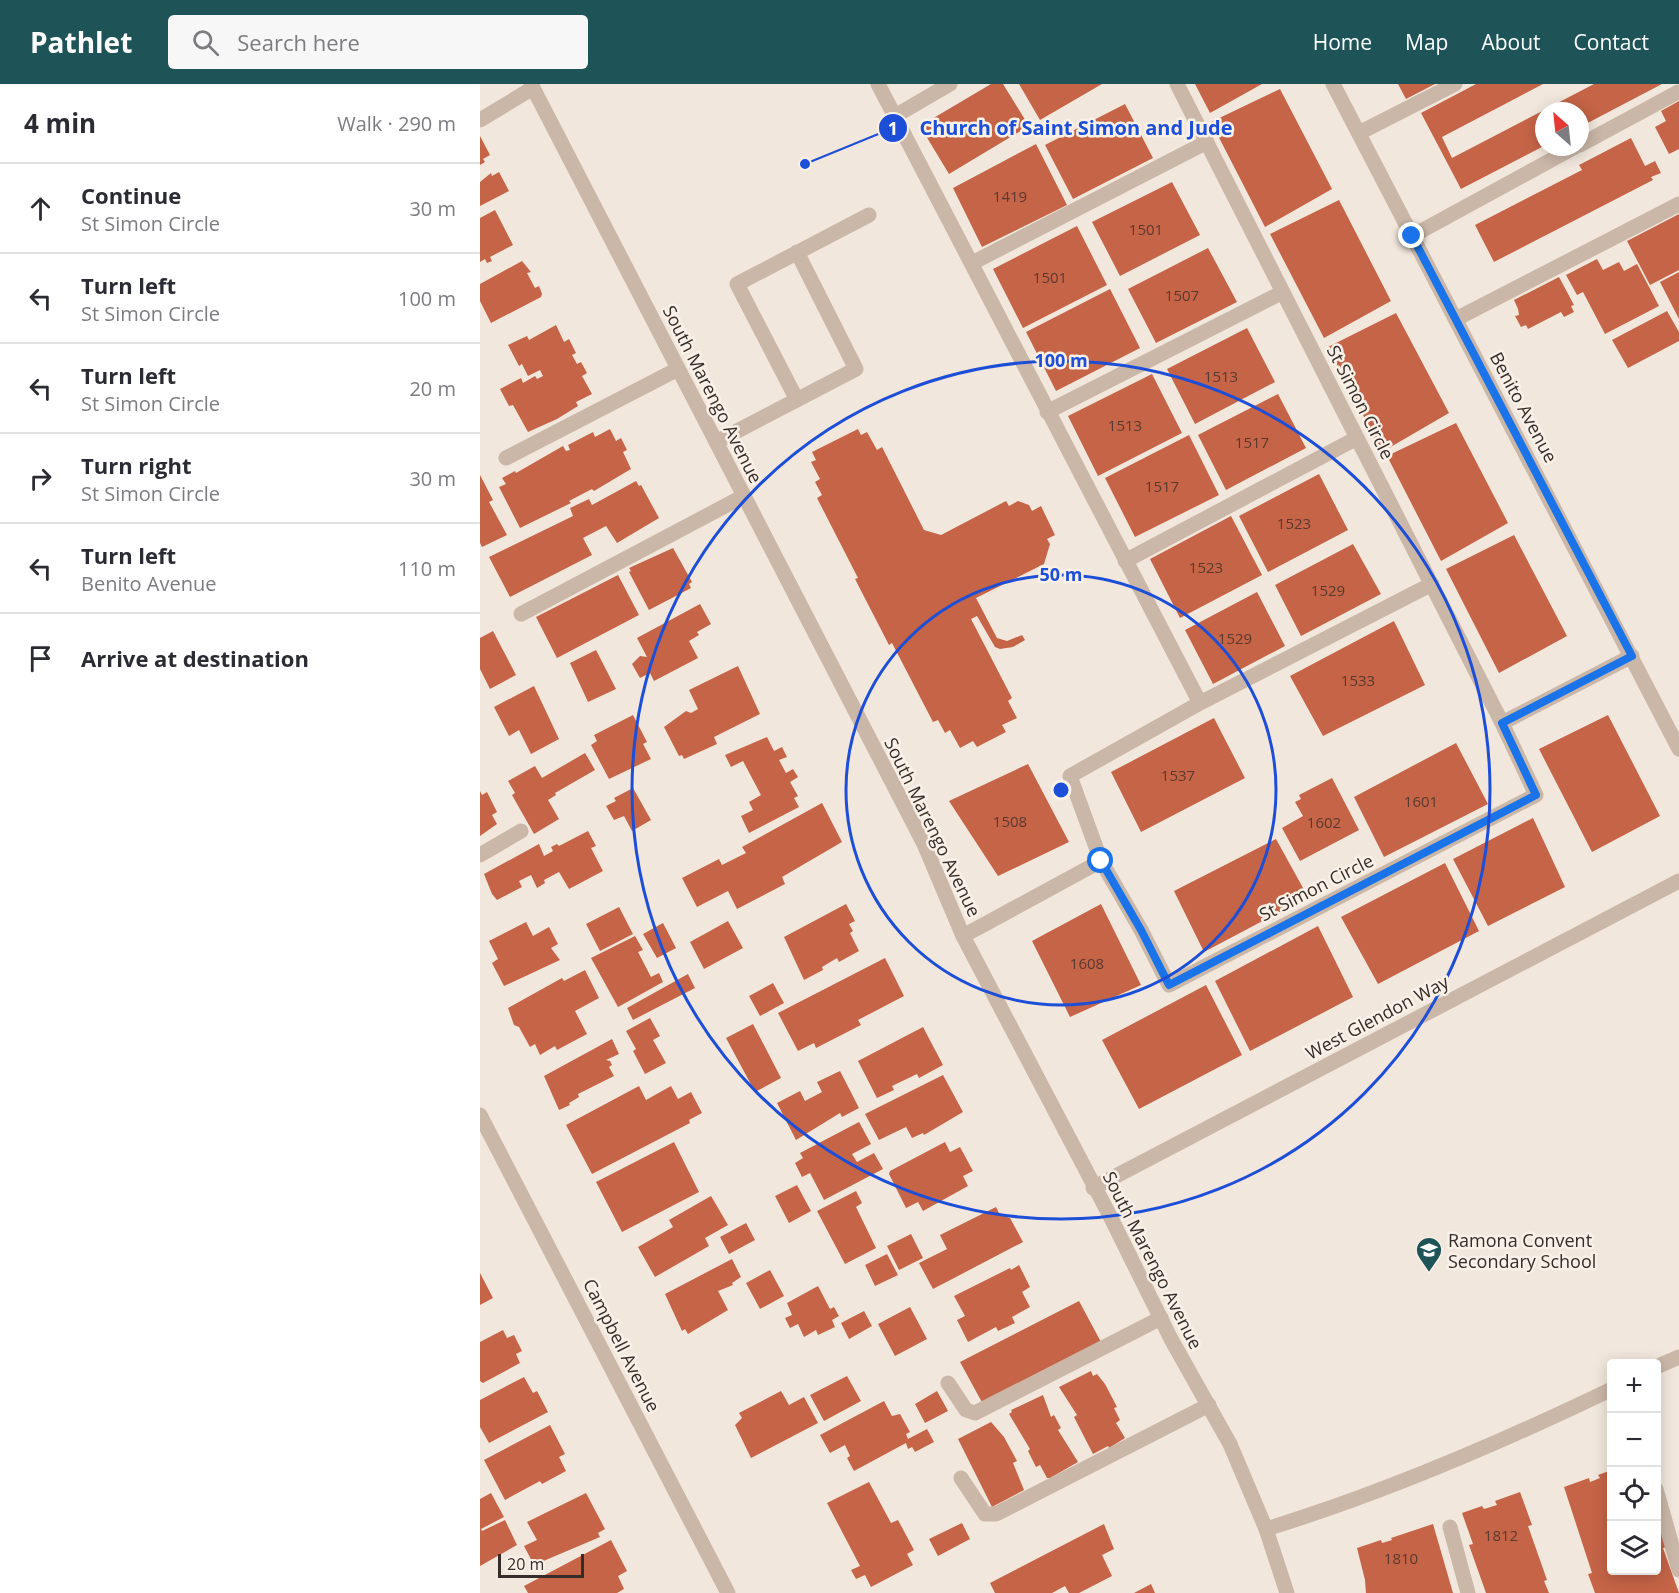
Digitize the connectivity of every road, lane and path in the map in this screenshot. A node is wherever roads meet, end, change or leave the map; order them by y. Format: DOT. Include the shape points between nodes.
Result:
graph roads {
  1 [pos="878,84"];
  2 [pos="950,84"];
  3 [pos="1177,84"];
  4 [pos="1333,84"];
  5 [pos="1455,84"];
  6 [pos="532,86"];
  7 [pos="1678,92"];
  8 [pos="896,116"];
  9 [pos="480,120"];
  10 [pos="1359,133"];
  11 [pos="1589,139"];
  12 [pos="1207,142"];
  13 [pos="1559,156"];
  14 [pos="1679,204"];
  15 [pos="869,215"];
  16 [pos="1412,236"];
  17 [pos="797,252"];
  18 [pos="972,263"];
  19 [pos="1283,292"];
  20 [pos="1456,319"];
  21 [pos="678,369"];
  22 [pos="796,400"];
  23 [pos="1047,412"];
  24 [pos="1357,438"];
  25 [pos="716,442"];
  26 [pos="506,458"];
  27 [pos="744,496"];
  28 [pos="1125,561"];
  29 [pos="1432,584"];
  30 [pos="520,614"];
  31 [pos="1632,656"];
  32 [pos="1200,704"];
  33 [pos="1502,723"];
  34 [pos="1679,749"];
  35 [pos="521,831"];
  36 [pos="480,855"];
  37 [pos="1101,861"];
  38 [pos="1679,881"];
  39 [pos="963,936"];
  40 [pos="480,1115"];
  41 [pos="1093,1188"];
  42 [pos="1161,1318"];
  43 [pos="1679,1357"];
  44 [pos="1661,1365"];
  45 [pos="948,1383"];
  46 [pos="1607,1391"];
  47 [pos="1209,1406"];
  48 [pos="961,1478"];
  49 [pos="1661,1507"];
  50 [pos="1450,1527"];
  51 [pos="1266,1529"];
  52 [pos="1679,1570"];
  53 [pos="728,1593"];
  54 [pos="1287,1593"];
  55 [pos="1468,1593"];
  1 -- 8 [label="street"];
  2 -- 8 [label="street"];
  3 -- 12 [label="street, St Simon Circle"];
  4 -- 10 [label="street, Benito Avenue"];
  5 -- 10 [label="street"];
  6 -- 9 [label="street"];
  6 -- 21 [label="street, South Marengo Avenue"];
  7 -- 11 [label="street"];
  8 -- 18 [label="street"];
  10 -- 16 [label="street, Benito Avenue"];
  12 -- 18 [label="street"];
  12 -- 19 [label="street, St Simon Circle"];
  13 -- 16 [label="street"];
  14 -- 20 [label="street"];
  15 -- 17 [label="street"];
  16 -- 20 [label="street, Benito Avenue"];
  17 -- 22 [label="street" via="737,284"];
  17 -- 22 [label="street" via="856,369"];
  18 -- 23 [label="street"];
  19 -- 23 [label="street"];
  19 -- 24 [label="street, St Simon Circle"];
  20 -- 31 [label="street, Benito Avenue"];
  21 -- 25 [label="street, South Marengo Avenue"];
  21 -- 26 [label="street"];
  22 -- 25 [label="street"];
  23 -- 28 [label="street"];
  24 -- 28 [label="street"];
  24 -- 29 [label="street, St Simon Circle"];
  25 -- 27 [label="street, South Marengo Avenue"];
  27 -- 30 [label="street"];
  27 -- 39 [label="street, South Marengo Avenue" via="924,844"];
  28 -- 32 [label="street"];
  29 -- 32 [label="street"];
  29 -- 33 [label="street, St Simon Circle"];
  31 -- 33 [label="street"];
  31 -- 34 [label="street, Benito Avenue"];
  32 -- 37 [label="street, St Simon Circle" via="1070,776"];
  33 -- 37 [label="street, St Simon Circle" via="1536,795 1169,985"];
  35 -- 36 [label="street"];
  37 -- 39 [label="street"];
  38 -- 41 [label="street, West Glendon Way"];
  39 -- 41 [label="street, South Marengo Avenue"];
  40 -- 53 [label="street, Campbell Avenue"];
  41 -- 42 [label="street, South Marengo Avenue"];
  42 -- 45 [label="street" via="975,1413 966,1410"];
  42 -- 47 [label="street, South Marengo Avenue"];
  43 -- 44 [label="street"];
  46 -- 51 [label="street" via="1541,1423 1369,1493"];
  47 -- 48 [label="street" via="996,1514 985,1514"];
  47 -- 51 [label="street, South Marengo Avenue" via="1230,1444"];
  49 -- 52 [label="street"];
  50 -- 55 [label="street"];
  51 -- 54 [label="street, South Marengo Avenue"];
}
